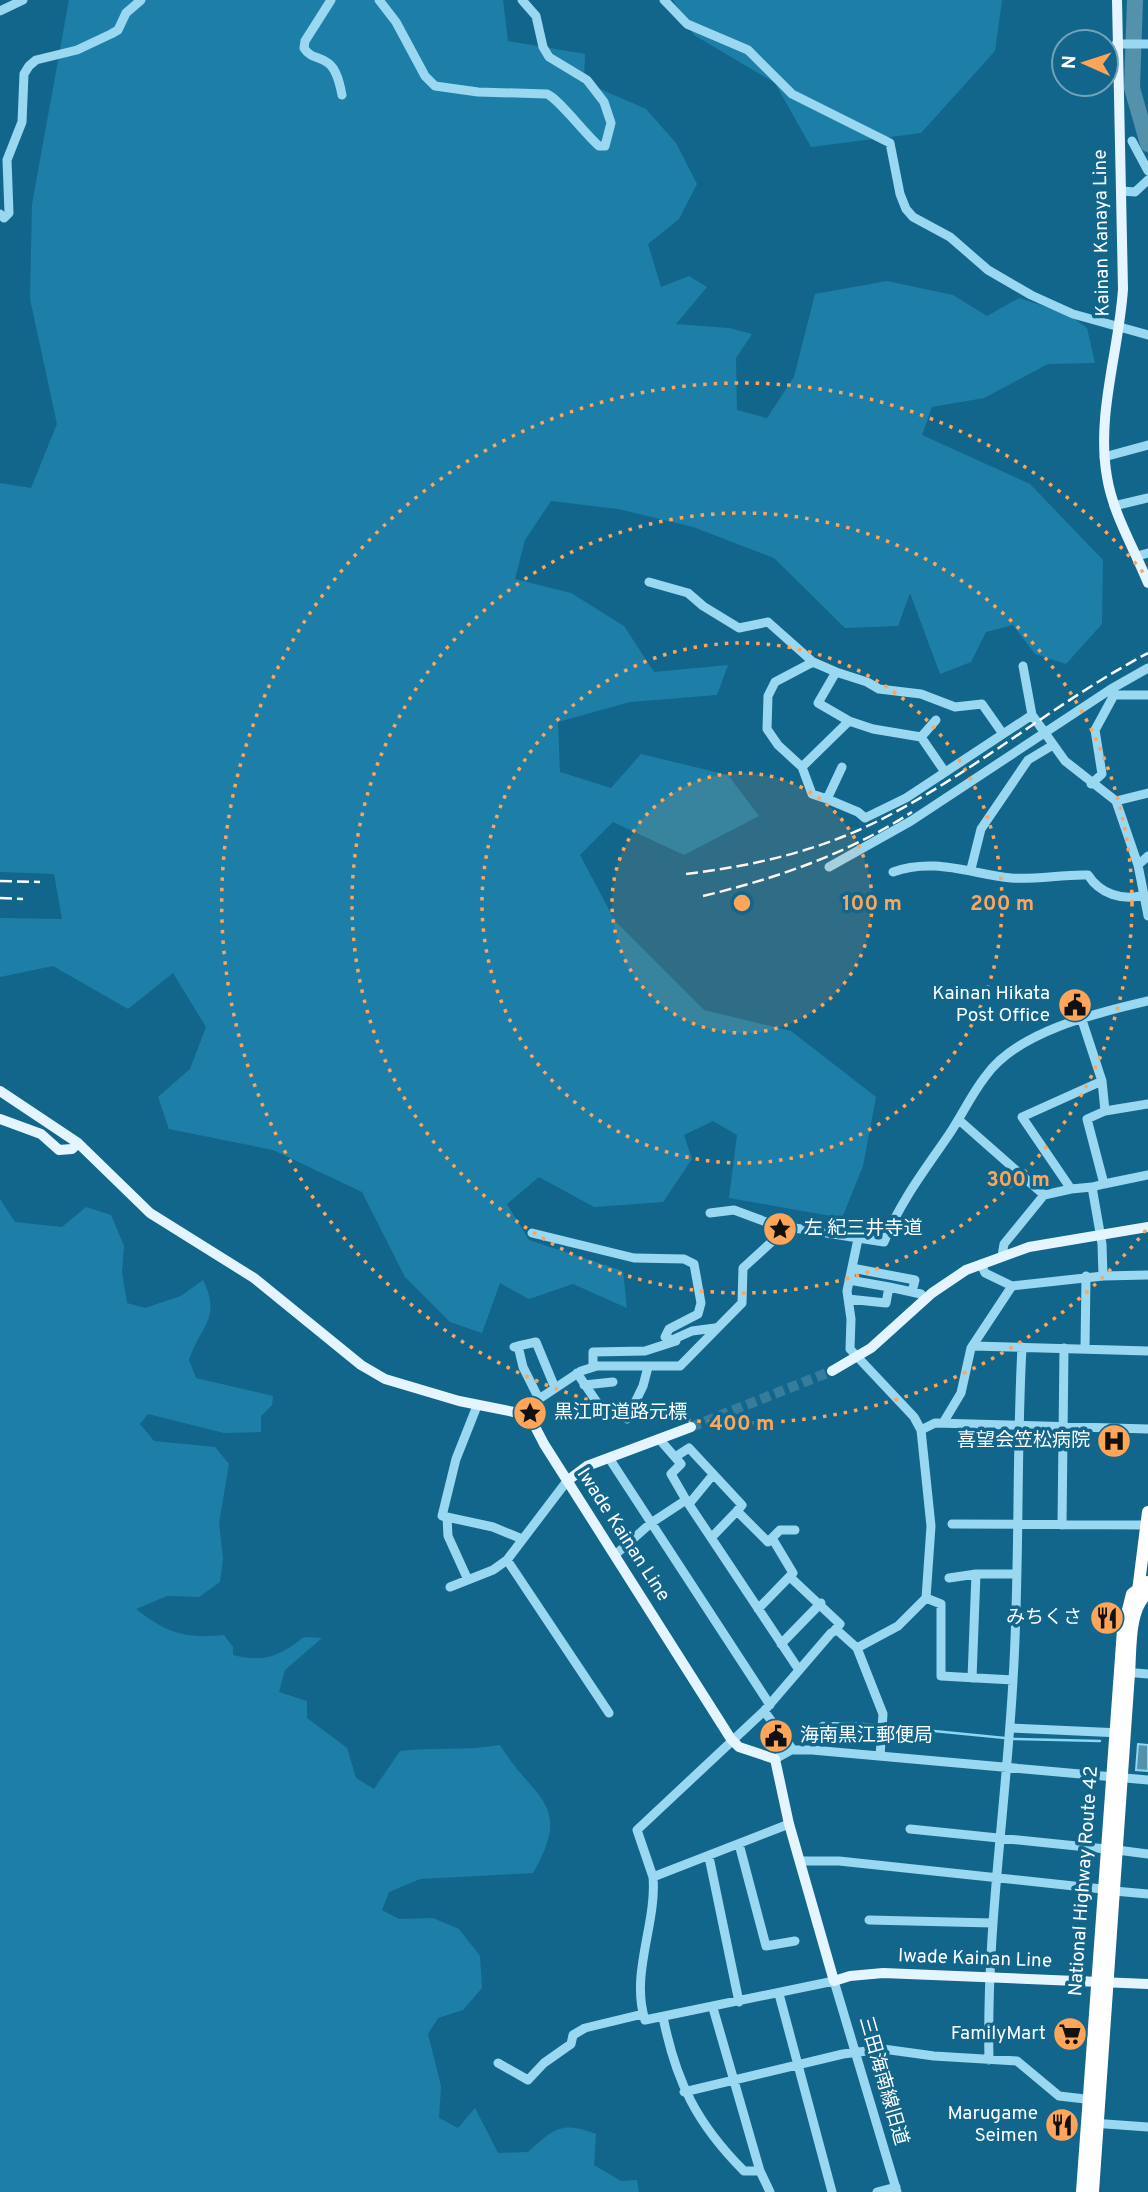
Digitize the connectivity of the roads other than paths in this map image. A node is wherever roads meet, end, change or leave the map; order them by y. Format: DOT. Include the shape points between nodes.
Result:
graph roads {
  1 [pos="23,0"];
  2 [pos="141,0"];
  3 [pos="331,0"];
  4 [pos="379,0"];
  5 [pos="522,0"];
  6 [pos="664,0"];
  7 [pos="1117,0"];
  8 [pos="0,11"];
  9 [pos="1116,28"];
  10 [pos="1120,44"];
  11 [pos="1144,44"];
  12 [pos="342,95"];
  13 [pos="1118,98"];
  14 [pos="1132,141"];
  15 [pos="1148,171"];
  16 [pos="1148,180"];
  17 [pos="1122,191"];
  18 [pos="0,214"];
  19 [pos="1121,328"];
  20 [pos="1148,335"];
  21 [pos="1148,445"];
  22 [pos="1104,457"];
  23 [pos="1148,498"];
  24 [pos="1114,506"];
  25 [pos="1142,555"];
  26 [pos="649,582"];
  27 [pos="1148,583"];
  28 [pos="813,662"];
  29 [pos="1023,666"];
  30 [pos="1148,668"];
  31 [pos="836,672"];
  32 [pos="1113,692"];
  33 [pos="1148,695"];
  34 [pos="1032,715"];
  35 [pos="936,720"];
  36 [pos="849,721"];
  37 [pos="1045,733"];
  38 [pos="1003,734"];
  39 [pos="921,737"];
  40 [pos="1053,745"];
  41 [pos="802,767"];
  42 [pos="842,767"];
  43 [pos="945,772"];
  44 [pos="1091,784"];
  45 [pos="1148,793"];
  46 [pos="827,799"];
  47 [pos="1115,801"];
  48 [pos="1148,856"];
  49 [pos="1138,865"];
  50 [pos="829,867"];
  51 [pos="971,869"];
  52 [pos="892,872"];
  53 [pos="1144,895"];
  54 [pos="1148,916"];
  55 [pos="1148,1001"];
  56 [pos="1081,1017"];
  57 [pos="1102,1081"];
  58 [pos="0,1091"];
  59 [pos="1148,1104"];
  60 [pos="1105,1111"];
  61 [pos="0,1119"];
  62 [pos="959,1120"];
  63 [pos="78,1143"];
  64 [pos="1148,1175"];
  65 [pos="1104,1184"];
  66 [pos="1092,1187"];
  67 [pos="1071,1189"];
  68 [pos="1044,1195"];
  69 [pos="710,1213"];
  70 [pos="1148,1227"];
  71 [pos="785,1229"];
  72 [pos="532,1233"];
  73 [pos="1101,1235"];
  74 [pos="858,1239"];
  75 [pos="1002,1256"];
  76 [pos="981,1264"];
  77 [pos="852,1268"];
  78 [pos="1148,1275"];
  79 [pos="1086,1276"];
  80 [pos="1103,1276"];
  81 [pos="849,1280"];
  82 [pos="1012,1286"];
  83 [pos="889,1287"];
  84 [pos="912,1292"];
  85 [pos="848,1299"];
  86 [pos="925,1299"];
  87 [pos="716,1328"];
  88 [pos="532,1331"];
  89 [pos="681,1336"];
  90 [pos="536,1342"];
  91 [pos="974,1346"];
  92 [pos="1022,1347"];
  93 [pos="1064,1348"];
  94 [pos="1085,1349"];
  95 [pos="1148,1351"];
  96 [pos="855,1358"];
  97 [pos="593,1367"];
  98 [pos="648,1367"];
  99 [pos="832,1371"];
  100 [pos="577,1373"];
  101 [pos="613,1382"];
  102 [pos="584,1385"];
  103 [pos="555,1388"];
  104 [pos="539,1399"];
  105 [pos="477,1406"];
  106 [pos="525,1412"];
  107 [pos="607,1417"];
  108 [pos="627,1419"];
  109 [pos="943,1423"];
  110 [pos="1017,1425"];
  111 [pos="691,1427"];
  112 [pos="1061,1427"];
  113 [pos="1148,1429"];
  114 [pos="921,1430"];
  115 [pos="660,1440"];
  116 [pos="676,1457"];
  117 [pos="609,1458"];
  118 [pos="712,1475"];
  119 [pos="567,1481"];
  120 [pos="687,1502"];
  121 [pos="737,1511"];
  122 [pos="1148,1512"];
  123 [pos="447,1517"];
  124 [pos="651,1523"];
  125 [pos="952,1524"];
  126 [pos="1017,1524"];
  127 [pos="1062,1525"];
  128 [pos="1147,1525"];
  129 [pos="795,1530"];
  130 [pos="712,1537"];
  131 [pos="522,1539"];
  132 [pos="770,1540"];
  133 [pos="615,1555"];
  134 [pos="1142,1556"];
  135 [pos="508,1560"];
  136 [pos="976,1574"];
  137 [pos="1017,1574"];
  138 [pos="790,1577"];
  139 [pos="949,1578"];
  140 [pos="468,1580"];
  141 [pos="1146,1585"];
  142 [pos="450,1587"];
  143 [pos="926,1598"];
  144 [pos="821,1603"];
  145 [pos="758,1609"];
  146 [pos="1131,1611"];
  147 [pos="834,1631"];
  148 [pos="781,1644"];
  149 [pos="857,1647"];
  150 [pos="799,1670"];
  151 [pos="1124,1672"];
  152 [pos="1148,1674"];
  153 [pos="972,1678"];
  154 [pos="1013,1680"];
  155 [pos="767,1708"];
  156 [pos="609,1713"];
  157 [pos="1010,1728"];
  158 [pos="1120,1733"];
  159 [pos="731,1740"];
  160 [pos="793,1750"];
  161 [pos="880,1756"];
  162 [pos="775,1759"];
  163 [pos="1006,1767"];
  164 [pos="1117,1778"];
  165 [pos="1148,1780"];
  166 [pos="789,1824"];
  167 [pos="910,1829"];
  168 [pos="999,1839"];
  169 [pos="739,1844"];
  170 [pos="1112,1850"];
  171 [pos="1148,1854"];
  172 [pos="709,1857"];
  173 [pos="800,1861"];
  174 [pos="653,1877"];
  175 [pos="995,1879"];
  176 [pos="1108,1890"];
  177 [pos="1148,1894"];
  178 [pos="869,1920"];
  179 [pos="992,1923"];
  180 [pos="795,1941"];
  181 [pos="990,1977"];
  182 [pos="834,1981"];
  183 [pos="1102,1981"];
  184 [pos="1148,1984"];
  185 [pos="779,1994"];
  186 [pos="739,2002"];
  187 [pos="713,2008"];
  188 [pos="643,2014"];
  189 [pos="663,2017"];
  190 [pos="856,2052"];
  191 [pos="989,2060"];
  192 [pos="498,2063"];
  193 [pos="798,2064"];
  194 [pos="734,2079"];
  195 [pos="684,2092"];
  196 [pos="1094,2100"];
  197 [pos="1092,2123"];
  198 [pos="1148,2127"];
  199 [pos="760,2171"];
  200 [pos="896,2190"];
  201 [pos="770,2192"];
  202 [pos="832,2192"];
  203 [pos="877,2192"];
  204 [pos="1082,2192"];
  205 [pos="1093,2192"];
  1 -- 8 [label="street"];
  2 -- 18 [label="street" via="126,13 118,30 68,54 29,65 24,74 22,122 7,160 9,213 4,218"];
  3 -- 12 [label="street" via="304,48 315,59 328,62"];
  4 -- 5 [label="street" via="435,86 556,97 588,137 605,146 611,123 604,102 587,79 550,57 536,16"];
  6 -- 19 [label="street" via="687,24 748,50 792,94 890,143 900,194 913,217 950,237 999,278 1073,314"];
  7 -- 9 [label="main road, Kainan Kanaya Line"];
  10 -- 11 [label="street"];
  13 -- 17 [label="main road, Kainan Kanaya Line"];
  14 -- 15 [label="street"];
  16 -- 17 [label="street" via="1135,192"];
  17 -- 19 [label="main road, Kainan Kanaya Line"];
  19 -- 20 [label="street"];
  19 -- 22 [label="main road, Kainan Kanaya Line" via="1106,413"];
  21 -- 22 [label="street"];
  22 -- 24 [label="main road, Kainan Kanaya Line"];
  23 -- 24 [label="street"];
  24 -- 25 [label="main road, Kainan Kanaya Line"];
  25 -- 27 [label="main road, Kainan Kanaya Line"];
  26 -- 28 [label="street" via="688,593 738,628 768,622"];
  28 -- 31 [label="street"];
  28 -- 41 [label="street" via="775,682 768,696 767,729"];
  29 -- 34 [label="street"];
  30 -- 32 [label="street"];
  31 -- 36 [label="street" via="818,703"];
  31 -- 38 [label="street" via="879,689 921,694 955,707 982,704"];
  32 -- 33 [label="street"];
  32 -- 37 [label="street"];
  32 -- 44 [label="street" via="1095,730 1102,774"];
  34 -- 37 [label="street"];
  34 -- 38 [label="street"];
  35 -- 39 [label="street"];
  36 -- 39 [label="street"];
  36 -- 41 [label="street"];
  37 -- 40 [label="street"];
  37 -- 50 [label="street" via="911,821"];
  38 -- 43 [label="street"];
  39 -- 43 [label="street"];
  40 -- 44 [label="street"];
  40 -- 51 [label="street" via="1028,760 981,829"];
  41 -- 46 [label="street" via="812,794"];
  42 -- 46 [label="street"];
  43 -- 46 [label="street" via="865,818"];
  44 -- 47 [label="street"];
  45 -- 47 [label="street"];
  47 -- 49 [label="street"];
  48 -- 49 [label="street"];
  49 -- 53 [label="street"];
  51 -- 52 [label="street" via="910,866"];
  51 -- 53 [label="street" via="1013,878 1088,875 1096,888 1107,893 1132,899"];
  53 -- 54 [label="street"];
  55 -- 56 [label="street"];
  56 -- 57 [label="street"];
  56 -- 62 [label="street" via="1044,1033 986,1074"];
  57 -- 60 [label="street"];
  57 -- 67 [label="street" via="1022,1117"];
  58 -- 63 [label="main road"];
  59 -- 60 [label="street"];
  60 -- 65 [label="street" via="1087,1119"];
  61 -- 63 [label="main road" via="41,1134 59,1150 72,1149"];
  62 -- 68 [label="street"];
  62 -- 74 [label="street" via="898,1208 884,1242"];
  63 -- 105 [label="main road" via="150,1213 254,1278 361,1365 385,1379"];
  64 -- 65 [label="street"];
  65 -- 66 [label="street"];
  66 -- 67 [label="street"];
  66 -- 73 [label="street"];
  67 -- 68 [label="street"];
  68 -- 75 [label="street" via="1004,1244"];
  69 -- 71 [label="street" via="734,1210"];
  70 -- 73 [label="main road"];
  71 -- 74 [label="street" via="798,1226"];
  71 -- 87 [label="street" via="743,1268 742,1303"];
  72 -- 89 [label="street" via="634,1258 684,1259 694,1264 701,1303 698,1314 669,1329 665,1337"];
  73 -- 75 [label="main road"];
  73 -- 80 [label="street"];
  74 -- 77 [label="street"];
  75 -- 76 [label="main road"];
  76 -- 82 [label="street" via="985,1273"];
  76 -- 86 [label="main road"];
  77 -- 81 [label="street"];
  77 -- 84 [label="street" via="915,1280"];
  78 -- 80 [label="street"];
  79 -- 80 [label="street"];
  79 -- 82 [label="street"];
  79 -- 94 [label="street"];
  81 -- 83 [label="street"];
  81 -- 85 [label="street"];
  82 -- 91 [label="street"];
  83 -- 84 [label="street"];
  83 -- 85 [label="street" via="886,1303"];
  84 -- 86 [label="street"];
  85 -- 96 [label="street" via="850,1349"];
  86 -- 96 [label="main road"];
  87 -- 89 [label="street"];
  87 -- 98 [label="street" via="680,1366"];
  88 -- 90 [label="street"];
  89 -- 97 [label="street" via="674,1343 645,1351 593,1352"];
  90 -- 103 [label="street"];
  90 -- 104 [label="street" via="516,1347"];
  91 -- 92 [label="street"];
  91 -- 109 [label="street" via="961,1393"];
  92 -- 93 [label="street"];
  92 -- 110 [label="street"];
  93 -- 94 [label="street"];
  93 -- 112 [label="street"];
  94 -- 95 [label="street"];
  96 -- 99 [label="main road"];
  96 -- 114 [label="street" via="914,1417"];
  97 -- 98 [label="street"];
  97 -- 100 [label="street"];
  98 -- 108 [label="street"];
  100 -- 102 [label="street"];
  100 -- 103 [label="street"];
  101 -- 102 [label="street"];
  102 -- 107 [label="street"];
  103 -- 104 [label="street"];
  104 -- 106 [label="street"];
  105 -- 106 [label="main road"];
  105 -- 123 [label="street" via="448,1489 442,1516"];
  106 -- 119 [label="main road, Iwade Kainan Line"];
  109 -- 110 [label="street"];
  109 -- 114 [label="street"];
  110 -- 112 [label="street"];
  110 -- 126 [label="street"];
  111 -- 115 [label="main road"];
  112 -- 113 [label="street"];
  112 -- 127 [label="street"];
  114 -- 143 [label="street" via="930,1526"];
  115 -- 116 [label="street"];
  115 -- 117 [label="main road"];
  116 -- 118 [label="street" via="689,1448"];
  116 -- 120 [label="street" via="681,1464 671,1474"];
  117 -- 119 [label="main road" via="587,1466"];
  117 -- 124 [label="street"];
  118 -- 120 [label="street"];
  118 -- 121 [label="street" via="742,1505"];
  119 -- 131 [label="street"];
  119 -- 133 [label="main road, Iwade Kainan Line"];
  120 -- 124 [label="street"];
  120 -- 130 [label="street"];
  121 -- 130 [label="street"];
  121 -- 132 [label="street"];
  122 -- 128 [label="highway"];
  123 -- 131 [label="street"];
  123 -- 140 [label="street" via="448,1536"];
  124 -- 133 [label="street"];
  124 -- 155 [label="street"];
  125 -- 126 [label="street"];
  126 -- 127 [label="street"];
  126 -- 137 [label="street"];
  127 -- 128 [label="street"];
  128 -- 134 [label="highway"];
  129 -- 132 [label="street" via="780,1530"];
  130 -- 145 [label="street"];
  131 -- 135 [label="street"];
  132 -- 138 [label="street" via="793,1573"];
  133 -- 159 [label="main road, Iwade Kainan Line"];
  134 -- 141 [label="highway"];
  134 -- 146 [label="highway"];
  135 -- 140 [label="street"];
  135 -- 156 [label="street"];
  136 -- 137 [label="street"];
  136 -- 139 [label="street"];
  136 -- 153 [label="street"];
  137 -- 154 [label="street"];
  138 -- 144 [label="street"];
  138 -- 145 [label="street"];
  140 -- 142 [label="street"];
  141 -- 146 [label="highway, National Highway Route 42"];
  143 -- 149 [label="street" via="898,1626"];
  143 -- 153 [label="street" via="941,1604 941,1676"];
  144 -- 147 [label="street" via="840,1624"];
  144 -- 148 [label="street"];
  145 -- 148 [label="street"];
  146 -- 151 [label="highway, National Highway Route 42"];
  147 -- 149 [label="street"];
  147 -- 150 [label="street"];
  148 -- 150 [label="street"];
  149 -- 161 [label="street" via="883,1714"];
  150 -- 155 [label="street"];
  151 -- 152 [label="street"];
  151 -- 158 [label="highway, National Highway Route 42"];
  153 -- 154 [label="street"];
  154 -- 157 [label="street"];
  155 -- 159 [label="street"];
  155 -- 160 [label="street"];
  157 -- 158 [label="street"];
  157 -- 163 [label="street"];
  158 -- 164 [label="highway, National Highway Route 42"];
  159 -- 162 [label="main road"];
  159 -- 174 [label="street" via="637,1830"];
  160 -- 161 [label="street"];
  160 -- 162 [label="street"];
  161 -- 163 [label="street"];
  162 -- 166 [label="main road"];
  163 -- 164 [label="street"];
  163 -- 168 [label="street"];
  164 -- 165 [label="street"];
  164 -- 170 [label="highway, National Highway Route 42"];
  166 -- 169 [label="street"];
  166 -- 173 [label="main road"];
  167 -- 168 [label="street"];
  168 -- 170 [label="street"];
  168 -- 175 [label="street"];
  169 -- 172 [label="street"];
  169 -- 180 [label="street" via="766,1946"];
  170 -- 171 [label="street"];
  170 -- 176 [label="highway, National Highway Route 42"];
  172 -- 174 [label="street"];
  172 -- 186 [label="street"];
  173 -- 175 [label="street" via="839,1861"];
  173 -- 182 [label="main road"];
  174 -- 188 [label="street"];
  175 -- 176 [label="street"];
  175 -- 179 [label="street"];
  176 -- 177 [label="street"];
  176 -- 183 [label="highway, National Highway Route 42"];
  178 -- 179 [label="street"];
  179 -- 181 [label="street"];
  181 -- 182 [label="main road, Iwade Kainan Line" via="868,1973"];
  181 -- 183 [label="main road, Iwade Kainan Line"];
  181 -- 191 [label="street"];
  182 -- 185 [label="street"];
  182 -- 190 [label="street, 三田海南線旧道"];
  183 -- 184 [label="main road, Iwade Kainan Line"];
  183 -- 196 [label="highway, National Highway Route 42"];
  185 -- 186 [label="street"];
  185 -- 193 [label="street"];
  186 -- 187 [label="street"];
  187 -- 189 [label="street"];
  187 -- 194 [label="street"];
  188 -- 189 [label="street" via="645,2020"];
  188 -- 192 [label="street" via="585,2028 528,2080"];
  189 -- 195 [label="street"];
  190 -- 191 [label="street" via="883,2049"];
  190 -- 193 [label="street"];
  190 -- 200 [label="street, 三田海南線旧道"];
  191 -- 196 [label="street" via="1017,2061 1059,2096"];
  193 -- 194 [label="street"];
  193 -- 202 [label="street"];
  194 -- 195 [label="street"];
  194 -- 199 [label="street"];
  195 -- 199 [label="street" via="721,2149 744,2171"];
  196 -- 197 [label="highway, National Highway Route 42"];
  197 -- 198 [label="street"];
  197 -- 204 [label="highway, National Highway Route 42"];
  197 -- 205 [label="highway, National Highway Route 42"];
  199 -- 201 [label="street"];
  200 -- 203 [label="street"];
}
